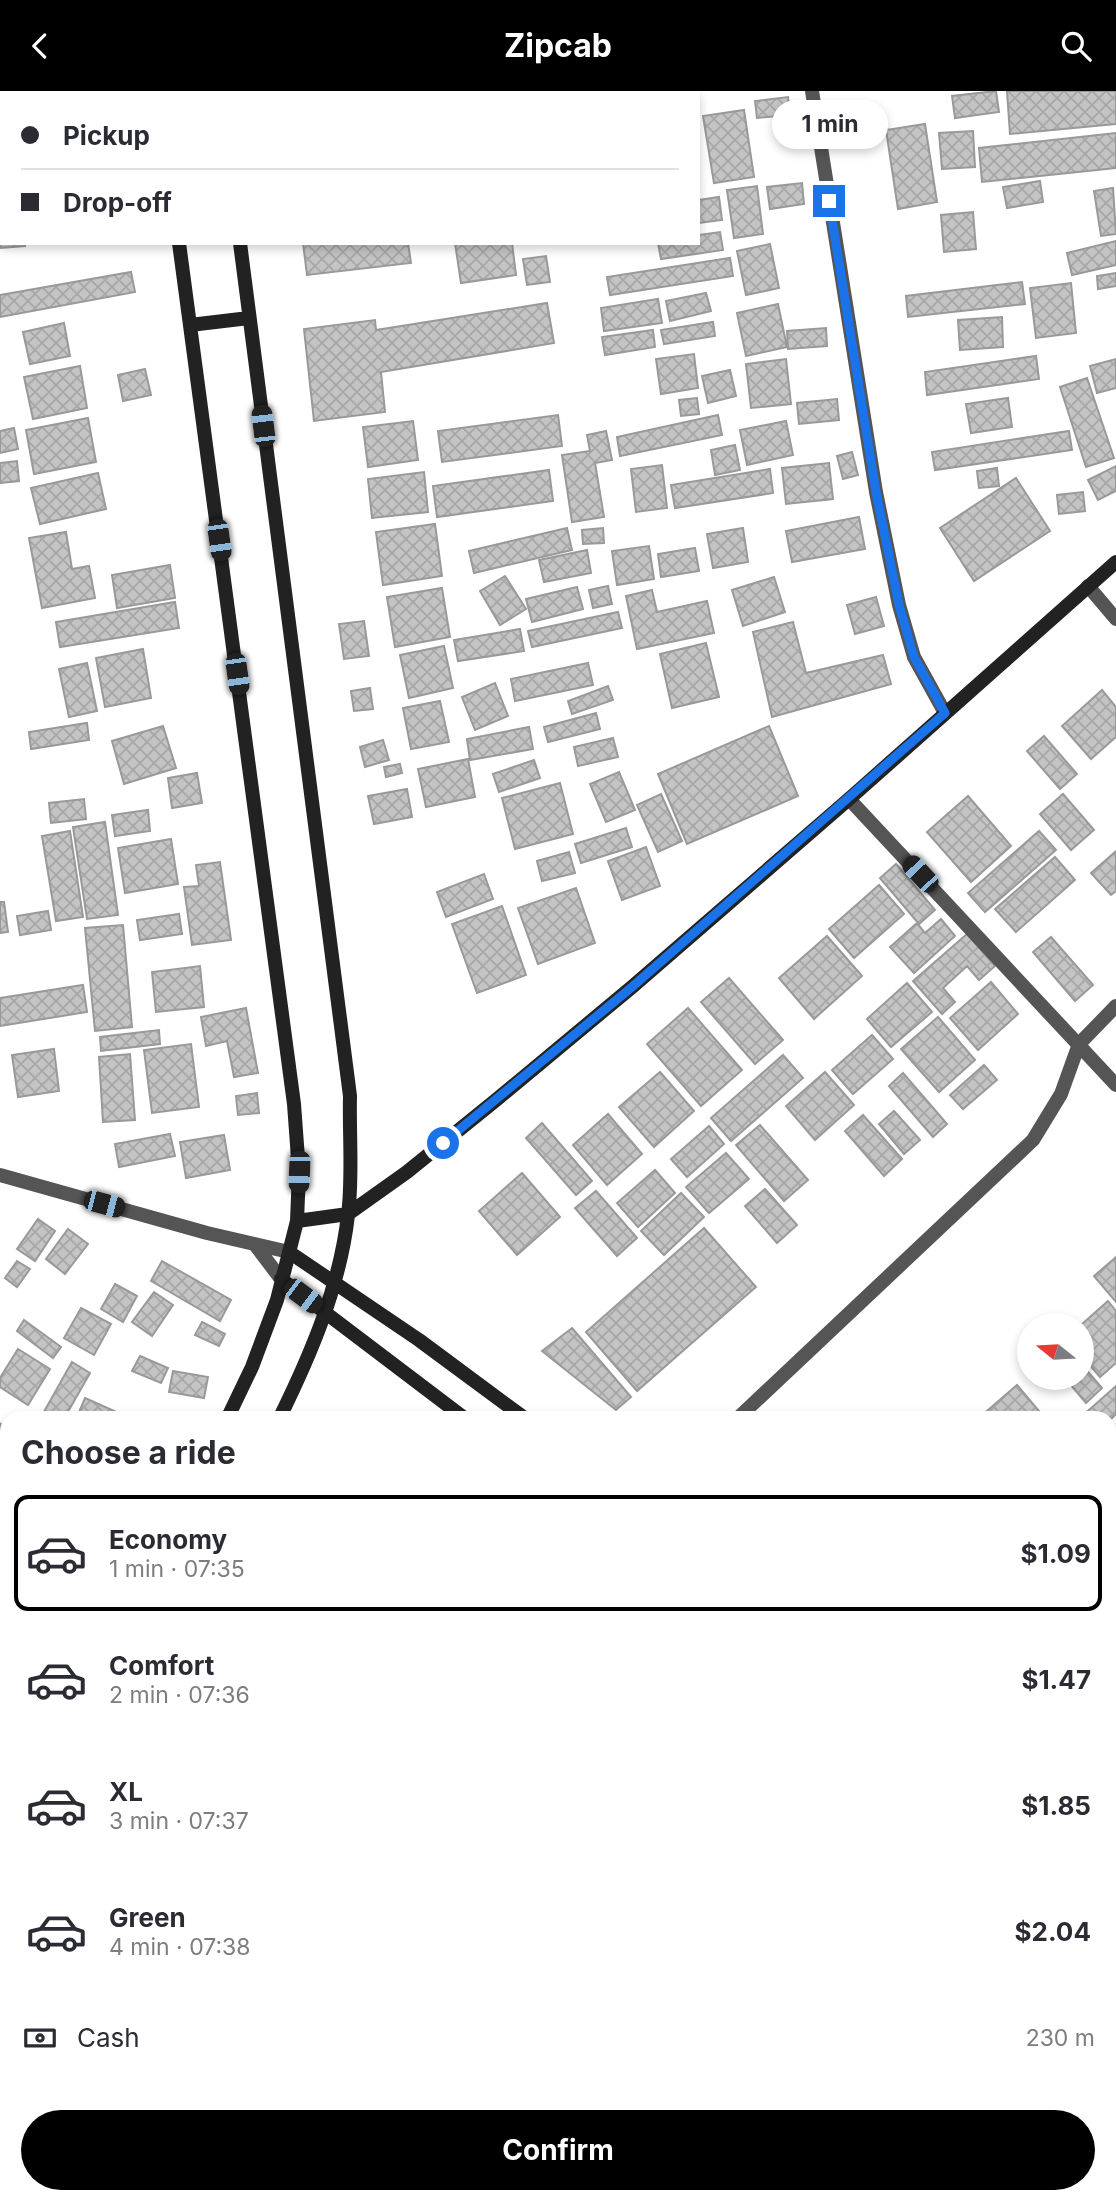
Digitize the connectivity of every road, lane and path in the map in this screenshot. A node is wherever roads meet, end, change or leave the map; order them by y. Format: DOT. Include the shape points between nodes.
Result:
graph roads {
  1 [pos="812,91"];
  2 [pos="179,245"];
  3 [pos="240,245"];
  4 [pos="249,318"];
  5 [pos="190,325"];
  6 [pos="1116,562"];
  7 [pos="1088,586"];
  8 [pos="1116,619"];
  9 [pos="945,713"];
  10 [pos="849,799"];
  11 [pos="1116,1006"];
  12 [pos="1079,1044"];
  13 [pos="1116,1085"];
  14 [pos="0,1175"];
  15 [pos="348,1214"];
  16 [pos="297,1221"];
  17 [pos="256,1246"];
  18 [pos="289,1252"];
  19 [pos="281,1279"];
  20 [pos="334,1282"];
  21 [pos="325,1313"];
  22 [pos="231,1411"];
  23 [pos="283,1411"];
  24 [pos="455,1411"];
  25 [pos="515,1411"];
  26 [pos="745,1411"];
  1 -- 9 [label="street" via="876,492 899,605 914,657"];
  2 -- 5 [label="main road"];
  3 -- 4 [label="main road"];
  4 -- 5 [label="main road"];
  4 -- 15 [label="main road" via="350,1097"];
  5 -- 16 [label="main road" via="295,1104"];
  6 -- 7 [label="main road"];
  7 -- 8 [label="street"];
  7 -- 9 [label="main road"];
  9 -- 10 [label="main road"];
  10 -- 12 [label="street"];
  10 -- 15 [label="main road" via="496,1100"];
  11 -- 12 [label="street"];
  12 -- 13 [label="street"];
  12 -- 26 [label="street" via="1061,1094 1033,1140"];
  14 -- 17 [label="street"];
  15 -- 16 [label="main road"];
  15 -- 20 [label="main road"];
  16 -- 18 [label="main road"];
  17 -- 18 [label="street"];
  17 -- 19 [label="street"];
  18 -- 19 [label="main road"];
  18 -- 20 [label="main road"];
  19 -- 21 [label="main road"];
  19 -- 22 [label="main road" via="252,1367"];
  20 -- 21 [label="main road"];
  20 -- 25 [label="main road"];
  21 -- 23 [label="main road"];
  21 -- 24 [label="main road"];
}
